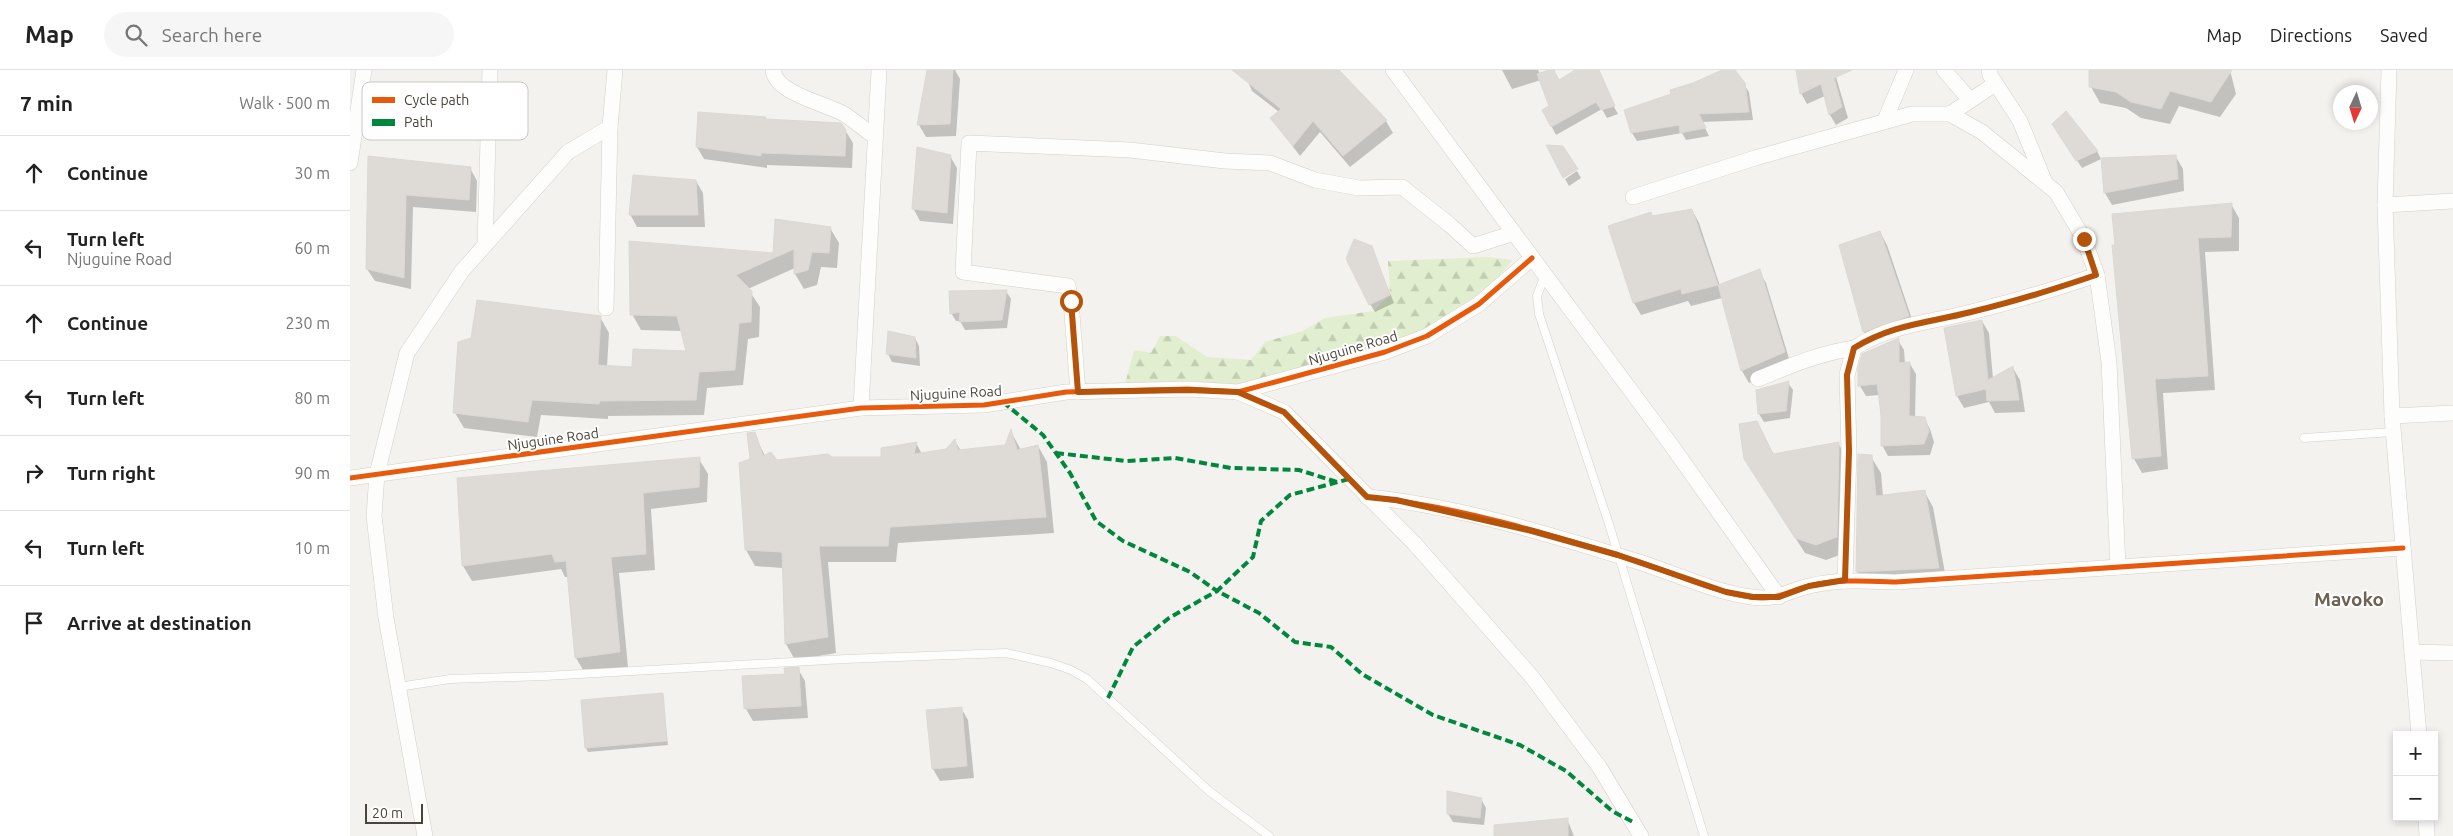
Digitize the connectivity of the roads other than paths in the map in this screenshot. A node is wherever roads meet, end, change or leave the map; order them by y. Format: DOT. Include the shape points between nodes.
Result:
graph roads {
  1 [pos="615,70"];
  2 [pos="773,70"];
  3 [pos="879,70"];
  4 [pos="1392,70"];
  5 [pos="1906,70"];
  6 [pos="1944,70"];
  7 [pos="2389,70"];
  8 [pos="1992,77"];
  9 [pos="362,83"];
  10 [pos="1970,100"];
  11 [pos="1950,114"];
  12 [pos="1885,120"];
  13 [pos="610,127"];
  14 [pos="875,138"];
  15 [pos="488,140"];
  16 [pos="350,163"];
  17 [pos="2046,183"];
  18 [pos="1633,196"];
  19 [pos="2453,201"];
  20 [pos="2385,204"];
  21 [pos="1514,233"];
  22 [pos="485,245"];
  23 [pos="1532,258"];
  24 [pos="1545,275"];
  25 [pos="2096,275"];
  26 [pos="606,308"];
  27 [pos="1854,348"];
  28 [pos="1758,379"];
  29 [pos="1078,392"];
  30 [pos="1238,392"];
  31 [pos="861,408"];
  32 [pos="2453,413"];
  33 [pos="2392,416"];
  34 [pos="2393,432"];
  35 [pos="2304,438"];
  36 [pos="377,474"];
  37 [pos="350,478"];
  38 [pos="1367,497"];
  39 [pos="2403,548"];
  40 [pos="1618,555"];
  41 [pos="2118,567"];
  42 [pos="1845,580"];
  43 [pos="1779,597"];
  44 [pos="2412,652"];
  45 [pos="2453,653"];
  46 [pos="398,687"];
  47 [pos="2419,731"];
  48 [pos="2426,821"];
  49 [pos="425,836"];
  50 [pos="1269,836"];
  51 [pos="1641,836"];
  52 [pos="1704,836"];
  53 [pos="2427,836"];
  1 -- 13 [label="street"];
  2 -- 14 [label="street" via="778,83 843,114"];
  3 -- 14 [label="street"];
  4 -- 21 [label="street"];
  5 -- 12 [label="street"];
  6 -- 10 [label="street"];
  7 -- 20 [label="street"];
  8 -- 10 [label="street"];
  8 -- 17 [label="street" via="2020,121"];
  9 -- 16 [label="street"];
  10 -- 11 [label="street"];
  11 -- 12 [label="street" via="1912,114"];
  11 -- 17 [label="street" via="1982,132"];
  12 -- 18 [label="street"];
  13 -- 22 [label="street" via="568,152"];
  13 -- 26 [label="street"];
  14 -- 31 [label="street"];
  15 -- 22 [label="street"];
  17 -- 25 [label="street" via="2056,192 2084,239"];
  19 -- 20 [label="street"];
  20 -- 33 [label="street"];
  21 -- 23 [label="street"];
  21 -- 29 [label="street" via="1473,246 1402,187 1359,188 1315,180 1270,164 1130,150 969,143 963,272 1068,286"];
  22 -- 36 [label="street" via="462,271 407,353"];
  23 -- 24 [label="street"];
  23 -- 30 [label="street, Njuguine Road" via="1479,304 1427,336 1385,352"];
  24 -- 40 [label="lane" via="1537,296 1539,314"];
  24 -- 43 [label="street" via="1670,442"];
  25 -- 27 [label="street" via="1971,312 1892,329"];
  25 -- 41 [label="street" via="2109,362"];
  27 -- 28 [label="street" via="1833,351"];
  27 -- 42 [label="street" via="1847,375 1849,451"];
  29 -- 30 [label="street, Njuguine Road"];
  29 -- 31 [label="street, Njuguine Road" via="984,405"];
  30 -- 38 [label="street" via="1284,412"];
  31 -- 36 [label="street, Njuguine Road"];
  32 -- 33 [label="street"];
  33 -- 34 [label="street"];
  34 -- 35 [label="lane"];
  34 -- 39 [label="street"];
  36 -- 37 [label="street, Njuguine Road"];
  36 -- 46 [label="street" via="374,516"];
  38 -- 40 [label="street" via="1454,512"];
  38 -- 51 [label="street" via="1414,543 1532,677 1600,768"];
  39 -- 41 [label="street"];
  39 -- 44 [label="street"];
  40 -- 43 [label="street" via="1726,592"];
  40 -- 52 [label="lane"];
  41 -- 42 [label="street" via="1896,582"];
  42 -- 43 [label="street" via="1809,586"];
  44 -- 45 [label="street"];
  44 -- 47 [label="street"];
  46 -- 49 [label="street"];
  46 -- 50 [label="lane" via="450,679 1006,653 1071,670 1087,679 1209,791"];
  48 -- 53 [label="street"];
}
